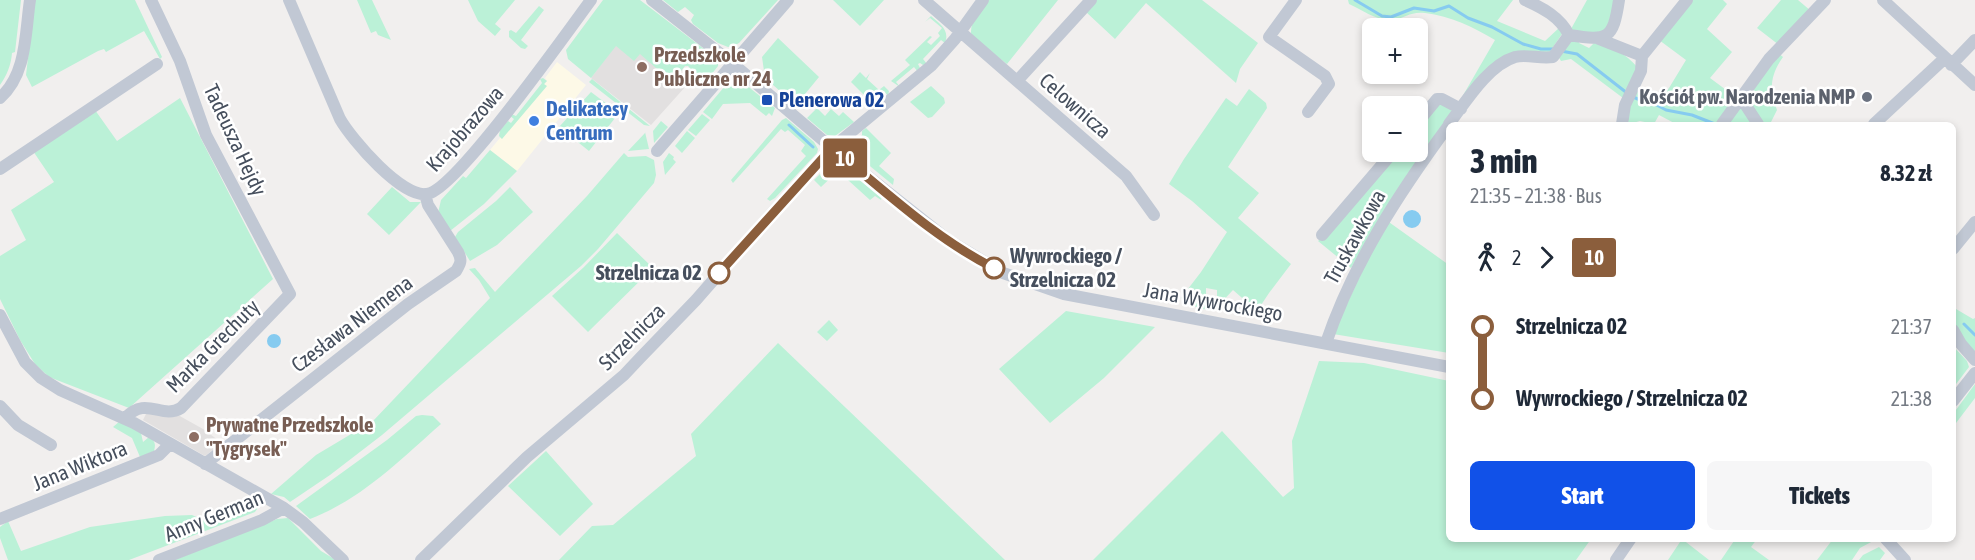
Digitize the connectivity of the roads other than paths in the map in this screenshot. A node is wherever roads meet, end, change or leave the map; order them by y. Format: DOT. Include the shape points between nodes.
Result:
graph roads {
  1 [pos="30,0"];
  2 [pos="151,0"];
  3 [pos="290,0"];
  4 [pos="591,0"];
  5 [pos="652,0"];
  6 [pos="788,0"];
  7 [pos="924,0"];
  8 [pos="983,0"];
  9 [pos="1091,0"];
  10 [pos="1296,0"];
  11 [pos="1525,0"];
  12 [pos="1619,0"];
  13 [pos="1687,0"];
  14 [pos="1825,0"];
  15 [pos="1883,0"];
  16 [pos="1540,3"];
  17 [pos="959,33"];
  18 [pos="1599,39"];
  19 [pos="1975,40"];
  20 [pos="1562,45"];
  21 [pos="1642,56"];
  22 [pos="1948,61"];
  23 [pos="732,63"];
  24 [pos="157,64"];
  25 [pos="1017,81"];
  26 [pos="1975,85"];
  27 [pos="0,98"];
  28 [pos="1741,98"];
  29 [pos="1461,109"];
  30 [pos="1428,110"];
  31 [pos="1308,112"];
  32 [pos="1451,122"];
  33 [pos="1622,122"];
  34 [pos="1724,122"];
  35 [pos="1757,122"];
  36 [pos="1877,122"];
  37 [pos="1446,129"];
  38 [pos="832,148"];
  39 [pos="657,151"];
  40 [pos="1384,162"];
  41 [pos="0,170"];
  42 [pos="425,194"];
  43 [pos="1154,215"];
  44 [pos="1975,222"];
  45 [pos="1322,235"];
  46 [pos="1956,245"];
  47 [pos="290,294"];
  48 [pos="0,315"];
  49 [pos="1956,335"];
  50 [pos="1326,343"];
  51 [pos="1975,360"];
  52 [pos="1446,366"];
  53 [pos="1975,373"];
  54 [pos="1956,397"];
  55 [pos="0,406"];
  56 [pos="124,418"];
  57 [pos="170,444"];
  58 [pos="51,445"];
  59 [pos="205,464"];
  60 [pos="284,508"];
  61 [pos="0,519"];
  62 [pos="1628,542"];
  63 [pos="1889,542"];
  64 [pos="159,560"];
  65 [pos="343,560"];
  66 [pos="421,560"];
  67 [pos="1616,560"];
  68 [pos="1905,560"];
  1 -- 27 [label="street" via="21,66 14,83"];
  2 -- 47 [label="street, Tadeusza Hejdy" via="180,61 207,135"];
  3 -- 42 [label="street, Krajobrazowa" via="348,133 365,154 411,192"];
  4 -- 42 [label="street, Krajobrazowa" via="473,153 441,188"];
  5 -- 23 [label="street, Jana Wywrockiego"];
  6 -- 23 [label="street"];
  7 -- 17 [label="street"];
  8 -- 17 [label="street, Strzelnicza"];
  9 -- 25 [label="street, Celownicza"];
  10 -- 31 [label="street" via="1269,37 1328,80"];
  11 -- 16 [label="street"];
  12 -- 18 [label="street" via="1615,25"];
  13 -- 21 [label="street"];
  14 -- 28 [label="street" via="1769,59"];
  15 -- 22 [label="street"];
  16 -- 20 [label="street" via="1559,20"];
  17 -- 25 [label="street"];
  17 -- 38 [label="street, Strzelnicza" via="923,73"];
  18 -- 20 [label="street, Truskawkowa"];
  18 -- 21 [label="street, Truskawkowa"];
  19 -- 22 [label="street"];
  20 -- 29 [label="street, Truskawkowa" via="1549,58 1508,60 1486,76"];
  21 -- 33 [label="street" via="1641,71 1629,95"];
  22 -- 26 [label="street"];
  22 -- 36 [label="street"];
  23 -- 38 [label="street, Jana Wywrockiego"];
  23 -- 39 [label="street"];
  24 -- 41 [label="street"];
  25 -- 43 [label="street, Celownicza" via="1126,176"];
  28 -- 34 [label="street"];
  28 -- 35 [label="street"];
  29 -- 30 [label="street" via="1437,99"];
  29 -- 32 [label="street, Truskawkowa"];
  37 -- 50 [label="street, Truskawkowa" via="1369,246"];
  38 -- 50 [label="street, Jana Wywrockiego" via="922,221 1003,273 1064,294"];
  38 -- 66 [label="street, Strzelnicza" via="640,358 527,457"];
  40 -- 45 [label="street"];
  42 -- 59 [label="street, Czesława Niemena" via="461,259 456,271 408,304"];
  44 -- 46 [label="street"];
  47 -- 56 [label="street, Marka Grechuty" via="181,408 140,408"];
  48 -- 56 [label="street" via="25,362 41,378"];
  49 -- 51 [label="street"];
  50 -- 52 [label="street, Jana Wywrockiego"];
  53 -- 54 [label="street"];
  55 -- 58 [label="street, Jana Wiktora" via="18,425"];
  56 -- 57 [label="street"];
  57 -- 59 [label="street"];
  57 -- 61 [label="street, Jana Wiktora" via="159,455"];
  59 -- 60 [label="street"];
  60 -- 64 [label="street, Anny German"];
  60 -- 65 [label="street"];
  62 -- 67 [label="street"];
  63 -- 68 [label="street"];
}
